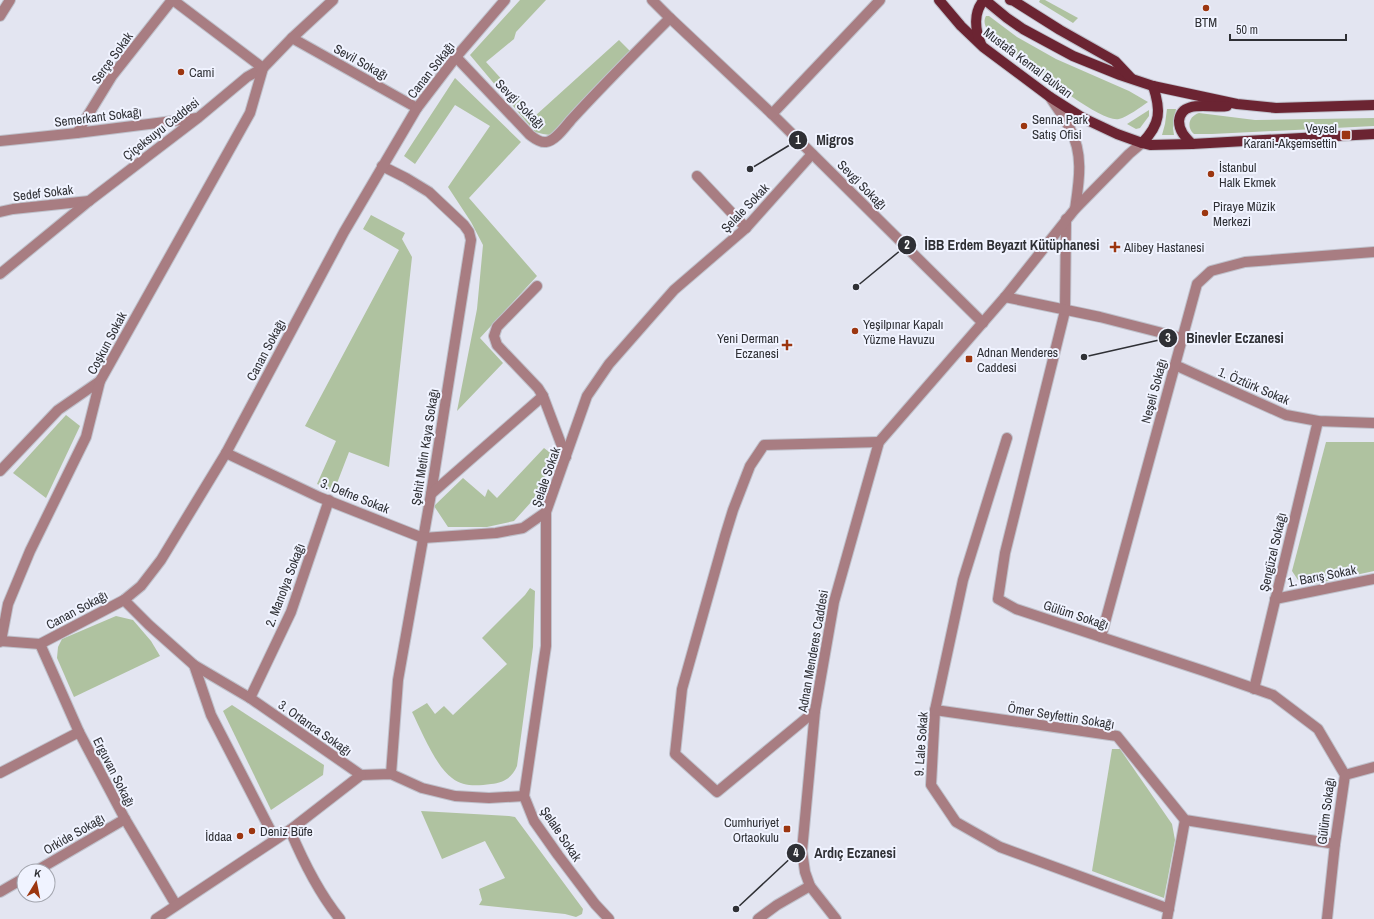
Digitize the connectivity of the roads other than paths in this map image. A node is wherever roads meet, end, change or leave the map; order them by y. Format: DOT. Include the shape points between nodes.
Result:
graph roads {
  1 [pos="10,0"];
  2 [pos="172,0"];
  3 [pos="333,0"];
  4 [pos="505,0"];
  5 [pos="652,0"];
  6 [pos="880,0"];
  7 [pos="939,0"];
  8 [pos="985,0"];
  9 [pos="1010,0"];
  10 [pos="0,16"];
  11 [pos="670,18"];
  12 [pos="292,38"];
  13 [pos="983,47"];
  14 [pos="456,57"];
  15 [pos="263,68"];
  16 [pos="1133,80"];
  17 [pos="1153,86"];
  18 [pos="1050,97"];
  19 [pos="1237,104"];
  20 [pos="1374,105"];
  21 [pos="417,108"];
  22 [pos="772,114"];
  23 [pos="199,117"];
  24 [pos="77,133"];
  25 [pos="1374,134"];
  26 [pos="0,141"];
  27 [pos="1142,143"];
  28 [pos="1192,144"];
  29 [pos="812,154"];
  30 [pos="382,166"];
  31 [pos="697,176"];
  32 [pos="89,201"];
  33 [pos="1075,209"];
  34 [pos="0,212"];
  35 [pos="1066,219"];
  36 [pos="746,228"];
  37 [pos="1374,252"];
  38 [pos="0,274"];
  39 [pos="537,286"];
  40 [pos="1005,297"];
  41 [pos="1065,311"];
  42 [pos="982,323"];
  43 [pos="1182,338"];
  44 [pos="1175,366"];
  45 [pos="100,381"];
  46 [pos="543,396"];
  47 [pos="1318,421"];
  48 [pos="1374,423"];
  49 [pos="1007,438"];
  50 [pos="879,442"];
  51 [pos="226,453"];
  52 [pos="566,457"];
  53 [pos="0,471"];
  54 [pos="431,494"];
  55 [pos="329,500"];
  56 [pos="546,512"];
  57 [pos="423,538"];
  58 [pos="1374,579"];
  59 [pos="1275,599"];
  60 [pos="124,600"];
  61 [pos="1100,637"];
  62 [pos="1,642"];
  63 [pos="40,644"];
  64 [pos="194,665"];
  65 [pos="1254,689"];
  66 [pos="250,698"];
  67 [pos="935,710"];
  68 [pos="815,711"];
  69 [pos="79,732"];
  70 [pos="1374,767"];
  71 [pos="0,773"];
  72 [pos="390,774"];
  73 [pos="361,775"];
  74 [pos="1345,775"];
  75 [pos="524,796"];
  76 [pos="124,820"];
  77 [pos="1185,820"];
  78 [pos="290,830"];
  79 [pos="275,839"];
  80 [pos="1335,844"];
  81 [pos="50,863"];
  82 [pos="16,883"];
  83 [pos="810,886"];
  84 [pos="0,892"];
  85 [pos="176,905"];
  86 [pos="1168,914"];
  87 [pos="156,919"];
  88 [pos="340,919"];
  89 [pos="609,919"];
  90 [pos="758,919"];
  91 [pos="836,919"];
  92 [pos="1328,919"];
  1 -- 10 [label="street"];
  2 -- 15 [label="street"];
  2 -- 24 [label="street, Serçe Sokak" via="112,76"];
  3 -- 12 [label="street, Çiçeksuyu Caddesi"];
  4 -- 14 [label="street, Canan Sokağı"];
  5 -- 11 [label="street, Sevgi Sokağı"];
  6 -- 22 [label="street"];
  7 -- 13 [label="main road, Mustafa Kemal Bulvarı"];
  8 -- 13 [label="main road" via="977,10 976,20"];
  8 -- 16 [label="main road, Mustafa Kemal Bulvarı" via="1007,18 1039,38 1089,63"];
  9 -- 16 [label="main road" via="1115,61"];
  11 -- 14 [label="street, Sevgi Sokağı" via="560,132 546,142 541,142 530,134"];
  11 -- 22 [label="street, Sevgi Sokağı"];
  12 -- 15 [label="street, Çiçeksuyu Caddesi"];
  12 -- 21 [label="street, Sevil Sokağı"];
  13 -- 18 [label="main road, Mustafa Kemal Bulvarı"];
  14 -- 21 [label="street, Canan Sokağı"];
  15 -- 23 [label="street, Çiçeksuyu Caddesi" via="247,77"];
  15 -- 45 [label="street, Coşkun Sokak" via="250,113"];
  16 -- 17 [label="main road, Mustafa Kemal Bulvarı"];
  17 -- 19 [label="main road, Mustafa Kemal Bulvarı"];
  17 -- 27 [label="main road" via="1158,115 1154,130"];
  18 -- 27 [label="main road, Mustafa Kemal Bulvarı" via="1083,118"];
  18 -- 33 [label="street" via="1071,130 1080,157"];
  19 -- 20 [label="main road, Mustafa Kemal Bulvarı" via="1276,108"];
  19 -- 28 [label="main road" via="1186,108 1180,118 1180,129"];
  21 -- 30 [label="street, Canan Sokağı"];
  22 -- 29 [label="street, Sevgi Sokağı"];
  23 -- 24 [label="street, Semerkant Sokağı"];
  23 -- 32 [label="street, Çiçeksuyu Caddesi"];
  24 -- 26 [label="street, Semerkant Sokağı"];
  25 -- 28 [label="main road, Mustafa Kemal Bulvarı"];
  27 -- 28 [label="main road, Mustafa Kemal Bulvarı"];
  27 -- 33 [label="street, Adnan Menderes Caddesi"];
  29 -- 36 [label="street, Şelale Sokak"];
  29 -- 42 [label="street, Sevgi Sokağı"];
  30 -- 51 [label="street, Canan Sokağı"];
  30 -- 54 [label="street, Şehit Metin Kaya Sokağı" via="429,192 464,225 471,240"];
  31 -- 36 [label="street"];
  32 -- 34 [label="street, Sedef Sokak"];
  32 -- 38 [label="street, Çiçeksuyu Caddesi"];
  33 -- 35 [label="street, Adnan Menderes Caddesi"];
  35 -- 40 [label="street, Adnan Menderes Caddesi"];
  35 -- 41 [label="street, Gülüm Sokağı"];
  36 -- 52 [label="street, Şelale Sokak" via="674,290 609,364 587,396"];
  37 -- 43 [label="street, Neşeli Sokağı" via="1245,262 1211,271 1197,284"];
  39 -- 46 [label="street" via="497,327 494,336 497,344"];
  40 -- 41 [label="street"];
  40 -- 42 [label="street, Adnan Menderes Caddesi"];
  41 -- 43 [label="street" via="1100,317"];
  41 -- 61 [label="street, Gülüm Sokağı" via="1005,553 998,599 1016,609"];
  42 -- 50 [label="street, Adnan Menderes Caddesi"];
  43 -- 44 [label="street, Neşeli Sokağı"];
  44 -- 47 [label="street, 1. Öztürk Sokak" via="1286,415"];
  44 -- 61 [label="street, Neşeli Sokağı"];
  45 -- 53 [label="street" via="58,410"];
  45 -- 62 [label="street, Coşkun Sokak" via="86,437 30,551 8,604"];
  46 -- 52 [label="street"];
  46 -- 54 [label="street"];
  47 -- 48 [label="street, 1. Öztürk Sokak"];
  47 -- 59 [label="street, Şengüzel Sokağı"];
  49 -- 67 [label="street, 9. Lale Sokak" via="963,580"];
  50 -- 68 [label="street, Adnan Menderes Caddesi" via="834,602"];
  50 -- 68 [label="street" via="764,445 750,466 725,536 682,689 675,754 717,792"];
  51 -- 55 [label="street, 3. Defne Sokak"];
  51 -- 60 [label="street, Canan Sokağı" via="161,560 141,586"];
  52 -- 56 [label="street, Şelale Sokak"];
  54 -- 57 [label="street, Şehit Metin Kaya Sokağı"];
  55 -- 57 [label="street, 3. Defne Sokak"];
  55 -- 66 [label="street, 2. Manolya Sokağı" via="291,612"];
  56 -- 57 [label="street, 3. Defne Sokak" via="523,528 496,533"];
  56 -- 75 [label="street, Şelale Sokak" via="546,646"];
  57 -- 72 [label="street, Şehit Metin Kaya Sokağı" via="398,680"];
  58 -- 59 [label="street, 1. Barış Sokak"];
  59 -- 65 [label="street, Şengüzel Sokağı"];
  60 -- 63 [label="street, Canan Sokağı"];
  60 -- 64 [label="street, 3. Ortanca Sokağı"];
  61 -- 65 [label="street, Gülüm Sokağı"];
  62 -- 63 [label="street, Canan Sokağı"];
  63 -- 69 [label="street, Erguvan Sokağı"];
  64 -- 66 [label="street, 3. Ortanca Sokağı"];
  64 -- 79 [label="street" via="211,715"];
  65 -- 74 [label="street, Gülüm Sokağı" via="1273,695 1318,729"];
  66 -- 73 [label="street, 3. Ortanca Sokağı"];
  67 -- 77 [label="street, Ömer Seyfettin Sokağı" via="1117,736"];
  67 -- 86 [label="street, 9. Lale Sokak" via="931,785 956,822 1000,847"];
  68 -- 83 [label="street, Adnan Menderes Caddesi" via="802,851"];
  69 -- 71 [label="street"];
  69 -- 76 [label="street, Erguvan Sokağı"];
  70 -- 74 [label="street"];
  72 -- 73 [label="street"];
  72 -- 75 [label="street" via="422,788 455,796"];
  73 -- 78 [label="street"];
  74 -- 80 [label="street, Gülüm Sokağı"];
  75 -- 89 [label="street, Şelale Sokak" via="534,821 595,904"];
  76 -- 81 [label="street, Orkide Sokağı"];
  76 -- 85 [label="street, Erguvan Sokağı"];
  77 -- 80 [label="street"];
  77 -- 86 [label="street"];
  78 -- 79 [label="street"];
  78 -- 88 [label="street" via="317,886"];
  79 -- 85 [label="street"];
  80 -- 92 [label="street, Gülüm Sokağı"];
  82 -- 84 [label="street"];
  83 -- 90 [label="street"];
  83 -- 91 [label="street"];
  85 -- 87 [label="street"];
}
